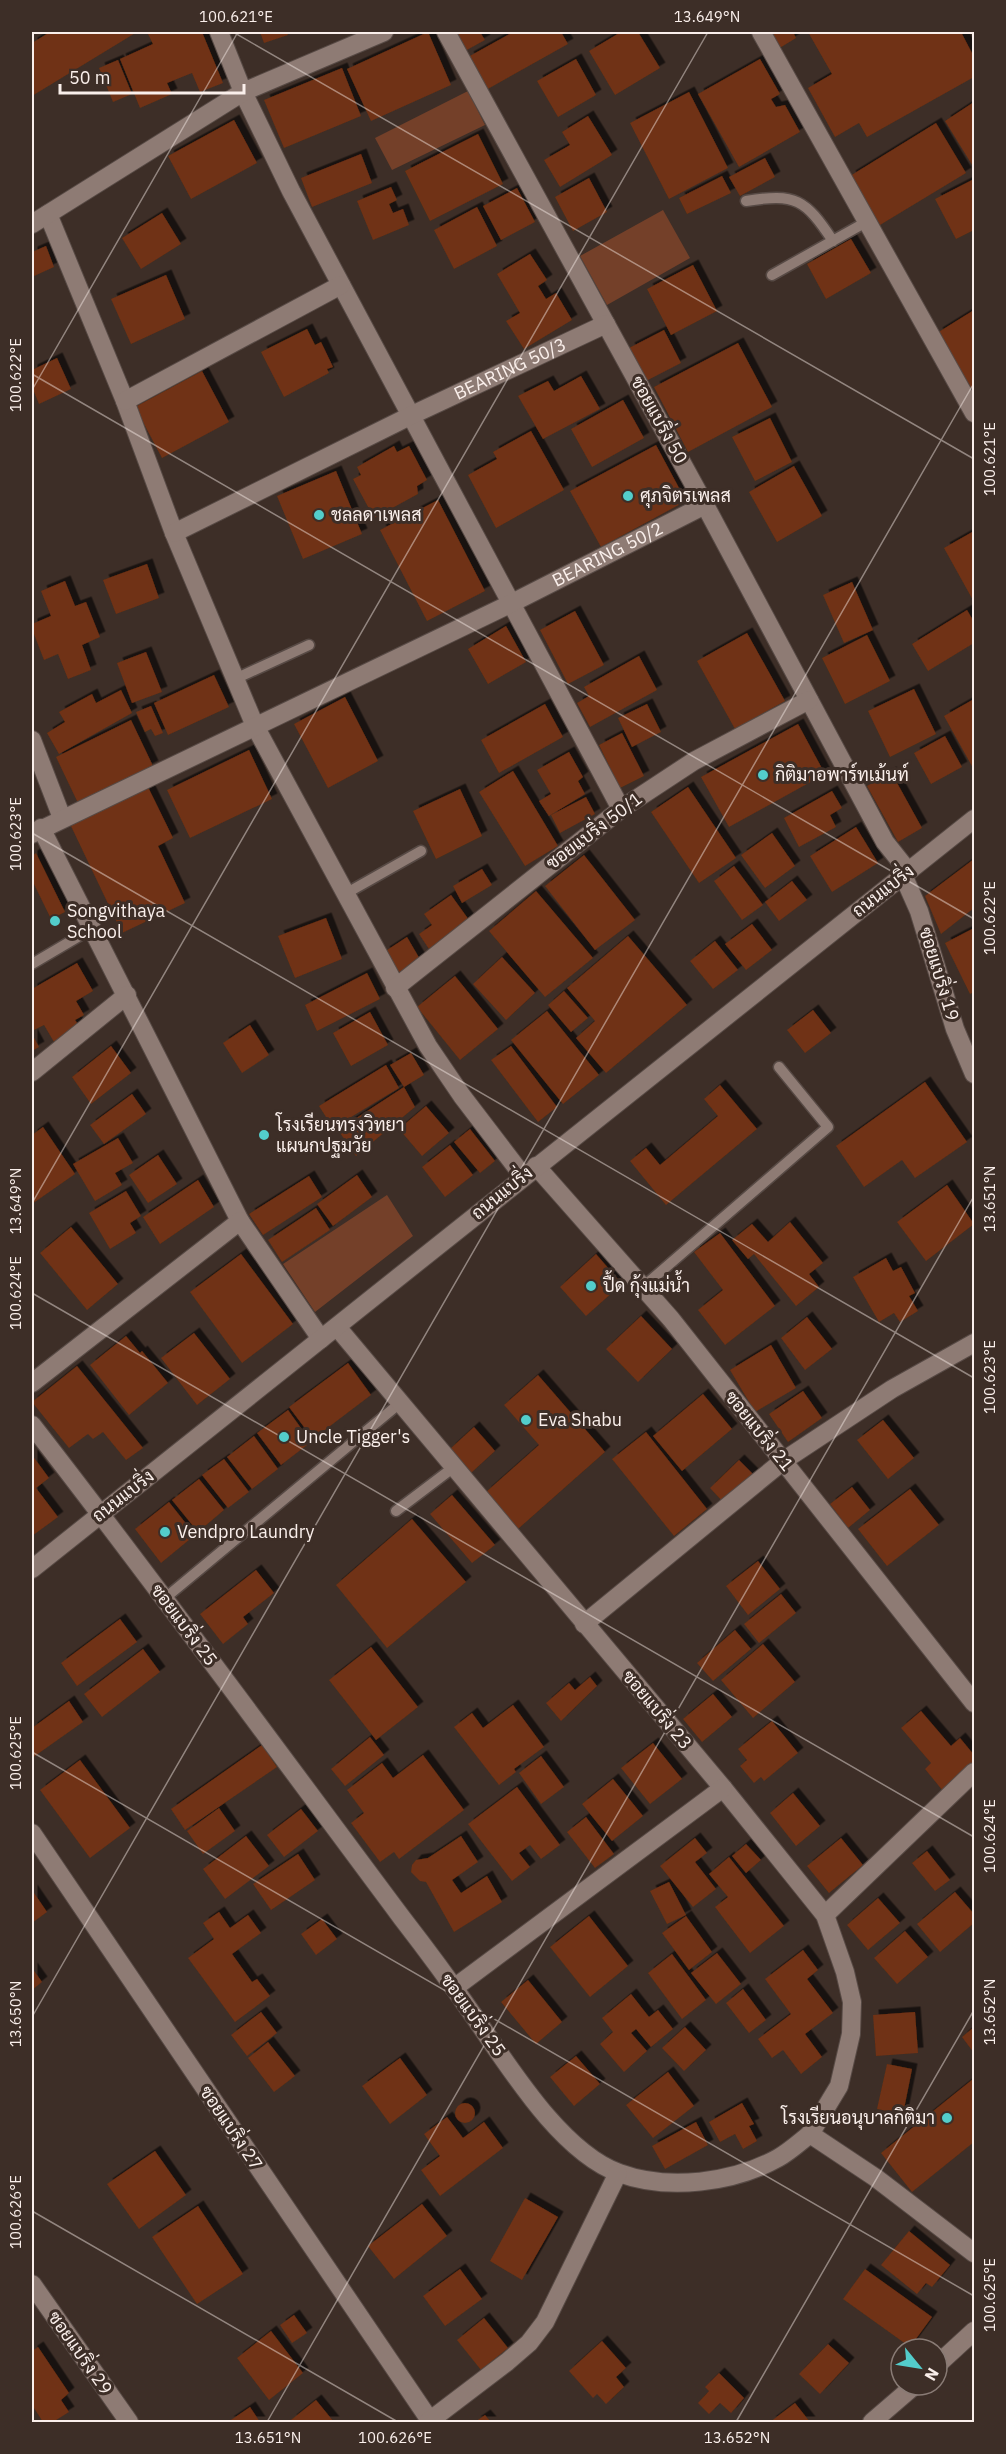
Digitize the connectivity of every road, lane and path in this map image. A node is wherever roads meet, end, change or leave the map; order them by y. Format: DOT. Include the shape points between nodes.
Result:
graph roads {
  1 [pos="219,32"];
  2 [pos="384,32"];
  3 [pos="446,32"];
  4 [pos="761,32"];
  5 [pos="243,92"];
  6 [pos="746,201"];
  7 [pos="48,214"];
  8 [pos="868,221"];
  9 [pos="32,224"];
  10 [pos="832,241"];
  11 [pos="772,275"];
  12 [pos="341,285"];
  13 [pos="606,324"];
  14 [pos="125,401"];
  15 [pos="975,413"];
  16 [pos="412,415"];
  17 [pos="705,505"];
  18 [pos="174,533"];
  19 [pos="512,603"];
  20 [pos="309,645"];
  21 [pos="235,679"];
  22 [pos="809,700"];
  23 [pos="255,726"];
  24 [pos="32,740"];
  25 [pos="621,809"];
  26 [pos="62,818"];
  27 [pos="975,819"];
  28 [pos="36,831"];
  29 [pos="421,851"];
  30 [pos="905,873"];
  31 [pos="345,894"];
  32 [pos="93,928"];
  33 [pos="32,964"];
  34 [pos="395,988"];
  35 [pos="127,995"];
  36 [pos="779,1067"];
  37 [pos="32,1072"];
  38 [pos="975,1074"];
  39 [pos="530,1171"];
  40 [pos="240,1221"];
  41 [pos="643,1287"];
  42 [pos="337,1328"];
  43 [pos="321,1339"];
  44 [pos="975,1343"];
  45 [pos="32,1383"];
  46 [pos="400,1403"];
  47 [pos="32,1425"];
  48 [pos="783,1461"];
  49 [pos="454,1467"];
  50 [pos="396,1512"];
  51 [pos="100,1514"];
  52 [pos="32,1569"];
  53 [pos="164,1599"];
  54 [pos="584,1624"];
  55 [pos="975,1703"];
  56 [pos="975,1772"];
  57 [pos="723,1788"];
  58 [pos="32,1833"];
  59 [pos="825,1915"];
  60 [pos="454,1988"];
  61 [pos="810,2134"];
  62 [pos="618,2173"];
  63 [pos="975,2253"];
  64 [pos="32,2284"];
  65 [pos="975,2331"];
  66 [pos="949,2354"];
  67 [pos="901,2397"];
  68 [pos="129,2422"];
  69 [pos="430,2422"];
  70 [pos="872,2422"];
  1 -- 5 [label="street"];
  2 -- 5 [label="street"];
  3 -- 13 [label="street, ซอยแบริ่ง 50"];
  4 -- 8 [label="street"];
  5 -- 7 [label="street"];
  5 -- 12 [label="street"];
  6 -- 10 [label="lane" via="776,196 801,202 816,215"];
  7 -- 9 [label="street"];
  7 -- 14 [label="street, ซอยแบริ่ง 21"];
  8 -- 10 [label="lane"];
  8 -- 15 [label="street"];
  10 -- 11 [label="lane"];
  12 -- 14 [label="street"];
  12 -- 16 [label="street"];
  13 -- 16 [label="street, BEARING 50/3"];
  13 -- 17 [label="street, ซอยแบริ่ง 50"];
  14 -- 18 [label="street, ซอยแบริ่ง 21"];
  16 -- 18 [label="street, BEARING 50/3"];
  16 -- 19 [label="street"];
  17 -- 19 [label="street, BEARING 50/2"];
  17 -- 22 [label="street, ซอยแบริ่ง 50"];
  18 -- 21 [label="street, ซอยแบริ่ง 21"];
  19 -- 23 [label="street, BEARING 50/2"];
  19 -- 25 [label="street"];
  20 -- 21 [label="lane"];
  21 -- 23 [label="street, ซอยแบริ่ง 21"];
  22 -- 25 [label="street, ซอยแบริ่ง 50/1" via="694,761"];
  22 -- 30 [label="street, ซอยแบริ่ง 50"];
  23 -- 26 [label="street, BEARING 50/2"];
  23 -- 31 [label="street, ซอยแบริ่ง 21"];
  24 -- 26 [label="street"];
  25 -- 34 [label="street, ซอยแบริ่ง 50/1"];
  26 -- 28 [label="street, BEARING 50/2"];
  27 -- 30 [label="street, ถนนแบริ่ง"];
  28 -- 32 [label="street"];
  29 -- 31 [label="lane"];
  30 -- 38 [label="street, ซอยแบริ่ง 19" via="956,1029"];
  30 -- 39 [label="street, ถนนแบริ่ง"];
  31 -- 34 [label="street, ซอยแบริ่ง 21"];
  32 -- 33 [label="lane"];
  32 -- 35 [label="street"];
  34 -- 39 [label="street, ซอยแบริ่ง 21" via="451,1079"];
  35 -- 37 [label="street"];
  35 -- 40 [label="street"];
  36 -- 41 [label="lane" via="828,1127"];
  39 -- 41 [label="street, ซอยแบริ่ง 21"];
  39 -- 42 [label="street, ถนนแบริ่ง"];
  40 -- 43 [label="street"];
  40 -- 45 [label="street"];
  41 -- 48 [label="street, ซอยแบริ่ง 21"];
  42 -- 43 [label="street, ถนนแบริ่ง"];
  42 -- 46 [label="street, ซอยแบริ่ง 23"];
  43 -- 51 [label="street, ถนนแบริ่ง"];
  44 -- 48 [label="street" via="892,1389"];
  46 -- 49 [label="street, ซอยแบริ่ง 23"];
  46 -- 53 [label="lane"];
  47 -- 51 [label="street, ซอยแบริ่ง 25"];
  48 -- 54 [label="street"];
  48 -- 55 [label="street, ซอยแบริ่ง 21"];
  49 -- 50 [label="lane"];
  49 -- 54 [label="street, ซอยแบริ่ง 23"];
  51 -- 52 [label="street, ถนนแบริ่ง"];
  51 -- 53 [label="street, ซอยแบริ่ง 25"];
  53 -- 60 [label="street, ซอยแบริ่ง 25"];
  54 -- 57 [label="street, ซอยแบริ่ง 23"];
  56 -- 59 [label="street"];
  57 -- 59 [label="street, ซอยแบริ่ง 23"];
  57 -- 60 [label="street"];
  58 -- 69 [label="street, ซอยแบริ่ง 27"];
  59 -- 61 [label="street, ซอยแบริ่ง 23" via="852,2002 851,2034 839,2086"];
  60 -- 62 [label="street, ซอยแบริ่ง 25" via="543,2111 590,2156"];
  61 -- 62 [label="street, ซอยแบริ่ง 25" via="779,2158 740,2175 667,2181"];
  61 -- 63 [label="street"];
  62 -- 69 [label="street" via="545,2322 507,2362"];
  64 -- 68 [label="street, ซอยแบริ่ง 29"];
  65 -- 66 [label="street"];
  67 -- 70 [label="street"];
}
